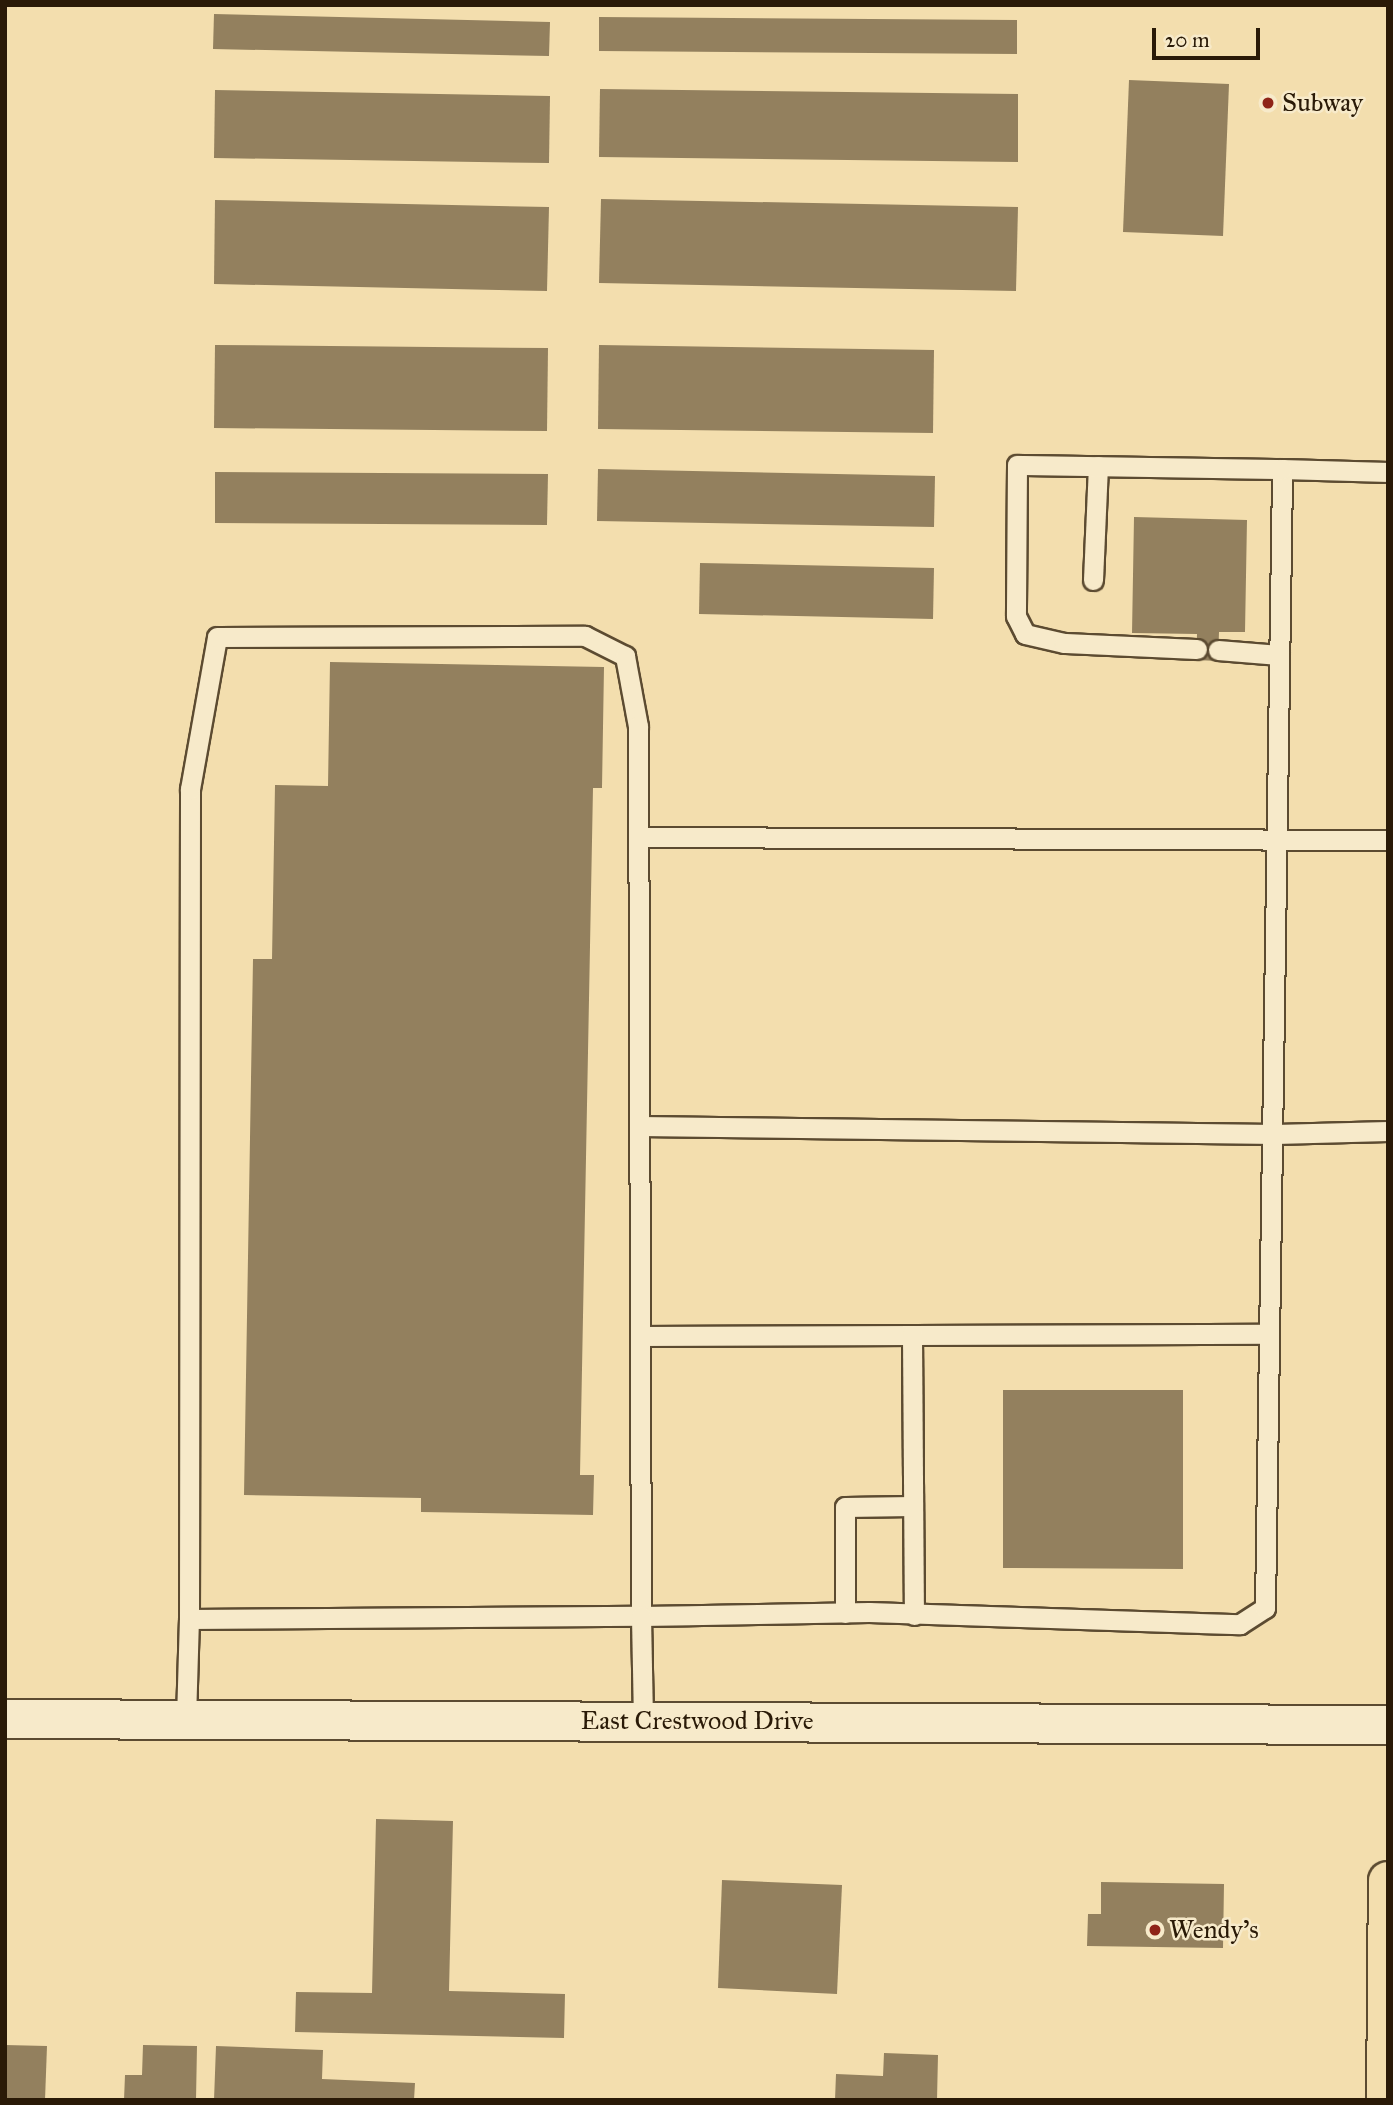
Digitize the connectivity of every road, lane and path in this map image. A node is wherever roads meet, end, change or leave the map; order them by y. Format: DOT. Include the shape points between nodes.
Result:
graph roads {
  1 [pos="1098,466"];
  2 [pos="1282,468"];
  3 [pos="1388,472"];
  4 [pos="1093,580"];
  5 [pos="1196,649"];
  6 [pos="1218,650"];
  7 [pos="1279,655"];
  8 [pos="1276,836"];
  9 [pos="638,837"];
  10 [pos="1388,840"];
  11 [pos="639,1126"];
  12 [pos="1388,1131"];
  13 [pos="1275,1134"];
  14 [pos="1269,1334"];
  15 [pos="912,1335"];
  16 [pos="640,1336"];
  17 [pos="913,1506"];
  18 [pos="845,1613"];
  19 [pos="914,1615"];
  20 [pos="641,1616"];
  21 [pos="188,1619"];
  22 [pos="5,1718"];
  23 [pos="186,1719"];
  24 [pos="643,1721"];
  25 [pos="1388,1725"];
  26 [pos="1388,1881"];
  27 [pos="1386,2100"];
  1 -- 2 [label="lane"];
  1 -- 4 [label="lane"];
  1 -- 5 [label="lane" via="1017,464 1016,616 1025,634 1064,643"];
  2 -- 3 [label="lane"];
  2 -- 7 [label="lane"];
  6 -- 7 [label="lane"];
  7 -- 8 [label="lane"];
  8 -- 9 [label="lane"];
  8 -- 10 [label="lane"];
  8 -- 13 [label="lane"];
  9 -- 11 [label="lane"];
  9 -- 21 [label="lane" via="638,726 625,656 585,636 217,637 190,789"];
  11 -- 13 [label="lane"];
  11 -- 16 [label="lane"];
  12 -- 13 [label="lane"];
  13 -- 14 [label="lane"];
  14 -- 15 [label="lane"];
  14 -- 19 [label="lane" via="1265,1608 1240,1624"];
  15 -- 16 [label="lane"];
  15 -- 17 [label="lane"];
  16 -- 20 [label="lane"];
  17 -- 18 [label="lane" via="845,1507"];
  17 -- 19 [label="lane"];
  18 -- 19 [label="lane"];
  18 -- 20 [label="lane"];
  20 -- 21 [label="lane"];
  20 -- 24 [label="lane"];
  21 -- 23 [label="lane"];
  22 -- 23 [label="street, East Crestwood Drive"];
  23 -- 24 [label="street, East Crestwood Drive"];
  24 -- 25 [label="street, East Crestwood Drive"];
  26 -- 27 [label="main road"];
}
